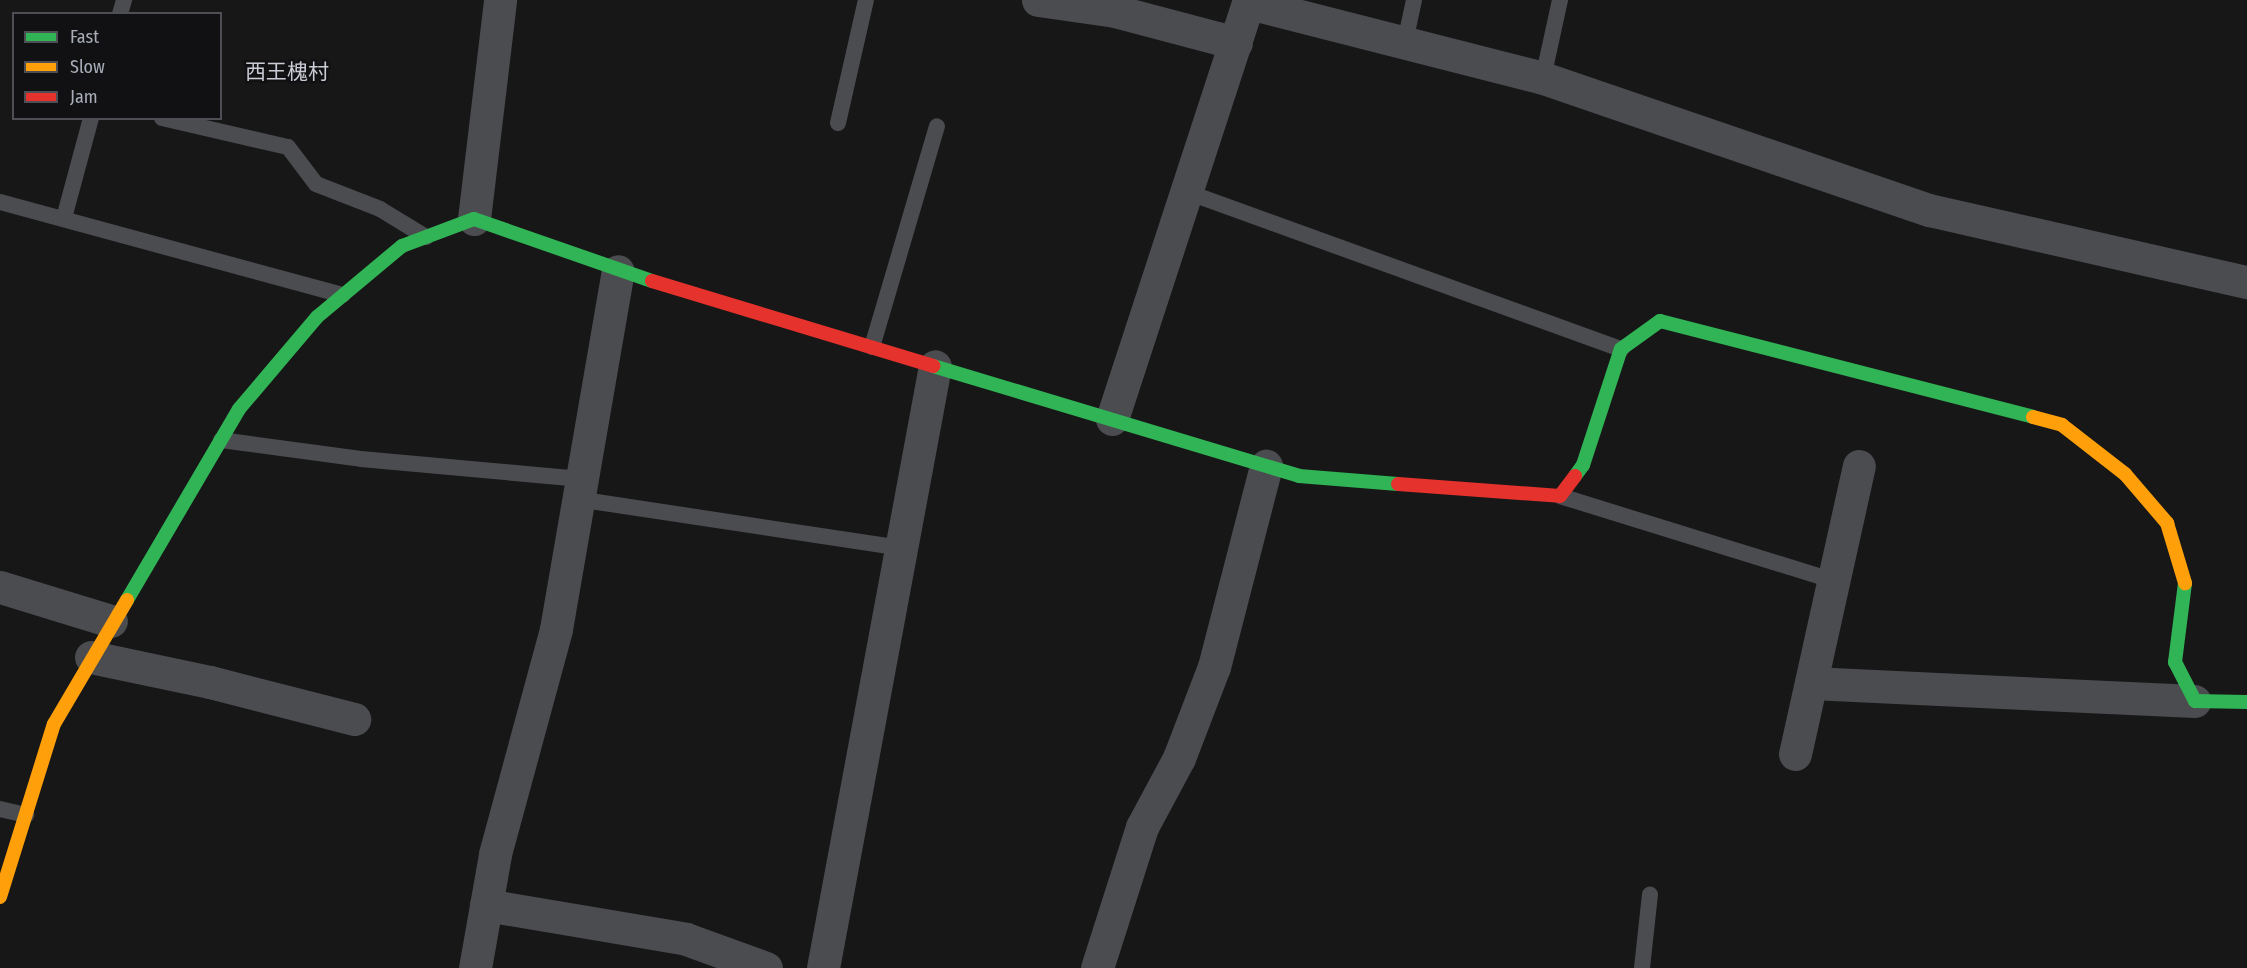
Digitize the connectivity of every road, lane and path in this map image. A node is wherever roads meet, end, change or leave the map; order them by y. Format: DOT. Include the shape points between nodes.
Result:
graph roads {
  1 [pos="500,0"];
  2 [pos="866,0"];
  3 [pos="1038,0"];
  4 [pos="1414,0"];
  5 [pos="1560,0"];
  6 [pos="1249,1"];
  7 [pos="1406,42"];
  8 [pos="1236,43"];
  9 [pos="1544,78"];
  10 [pos="90,120"];
  11 [pos="171,120"];
  12 [pos="838,123"];
  13 [pos="937,126"];
  14 [pos="1187,192"];
  15 [pos="0,202"];
  16 [pos="64,218"];
  17 [pos="474,219"];
  18 [pos="426,237"];
  19 [pos="618,271"];
  20 [pos="2247,282"];
  21 [pos="343,295"];
  22 [pos="872,347"];
  23 [pos="1621,349"];
  24 [pos="935,366"];
  25 [pos="1112,419"];
  26 [pos="220,440"];
  27 [pos="1266,466"];
  28 [pos="1859,466"];
  29 [pos="579,489"];
  30 [pos="1560,496"];
  31 [pos="902,548"];
  32 [pos="1834,581"];
  33 [pos="0,587"];
  34 [pos="111,621"];
  35 [pos="91,657"];
  36 [pos="1811,683"];
  37 [pos="2195,701"];
  38 [pos="2247,702"];
  39 [pos="354,719"];
  40 [pos="1795,754"];
  41 [pos="0,809"];
  42 [pos="26,815"];
  43 [pos="1650,894"];
  44 [pos="0,897"];
  45 [pos="486,905"];
  46 [pos="475,968"];
  47 [pos="766,968"];
  48 [pos="824,968"];
  49 [pos="1097,968"];
  50 [pos="1642,968"];
  1 -- 17 [label="street"];
  2 -- 12 [label="lane"];
  3 -- 8 [label="street" via="1115,12"];
  4 -- 7 [label="lane"];
  5 -- 9 [label="lane"];
  6 -- 7 [label="street"];
  6 -- 8 [label="street"];
  7 -- 9 [label="street"];
  8 -- 14 [label="street"];
  9 -- 20 [label="street" via="1929,210"];
  10 -- 16 [label="lane"];
  11 -- 18 [label="lane" via="288,147 316,184 380,209"];
  13 -- 22 [label="lane"];
  14 -- 23 [label="lane"];
  14 -- 25 [label="street"];
  15 -- 16 [label="lane"];
  16 -- 21 [label="lane"];
  17 -- 18 [label="street"];
  17 -- 19 [label="street"];
  18 -- 21 [label="street" via="402,246"];
  19 -- 22 [label="street"];
  19 -- 29 [label="street"];
  21 -- 26 [label="street" via="317,317 239,410"];
  22 -- 24 [label="street"];
  23 -- 30 [label="street" via="1582,465"];
  23 -- 37 [label="street" via="1660,321 2062,425 2125,474 2167,523 2185,584 2175,662"];
  24 -- 25 [label="street"];
  24 -- 31 [label="street"];
  25 -- 27 [label="street"];
  26 -- 29 [label="lane"];
  26 -- 34 [label="street"];
  27 -- 30 [label="street" via="1299,476"];
  27 -- 49 [label="street" via="1214,668 1179,758 1142,827"];
  28 -- 32 [label="street"];
  29 -- 31 [label="lane"];
  29 -- 45 [label="street" via="556,629 495,854"];
  30 -- 32 [label="lane"];
  31 -- 48 [label="street"];
  32 -- 36 [label="street"];
  33 -- 34 [label="street"];
  34 -- 35 [label="street"];
  35 -- 39 [label="street"];
  35 -- 42 [label="street" via="54,724"];
  36 -- 37 [label="street"];
  36 -- 40 [label="street"];
  37 -- 38 [label="street"];
  41 -- 42 [label="lane"];
  42 -- 44 [label="street"];
  43 -- 50 [label="lane"];
  45 -- 46 [label="street"];
  45 -- 47 [label="street" via="686,939"];
}
